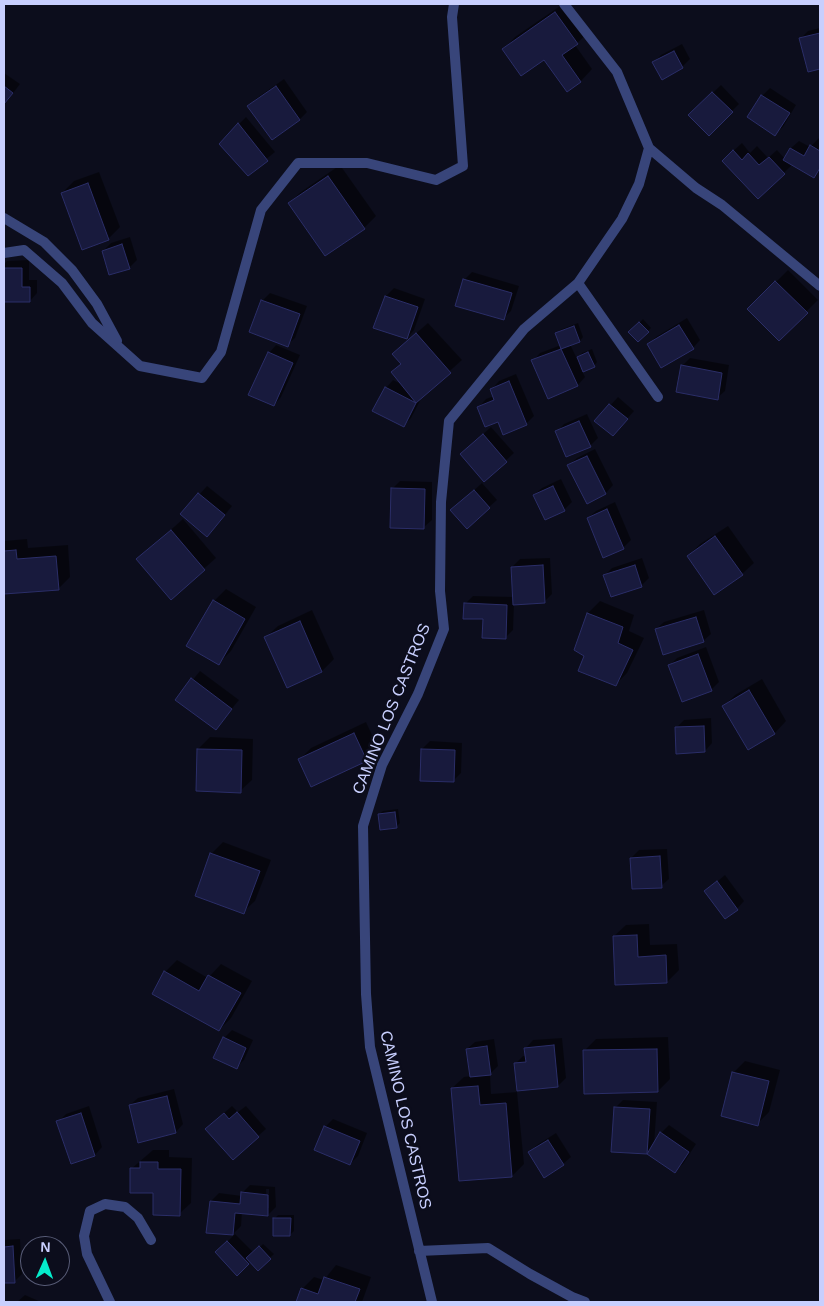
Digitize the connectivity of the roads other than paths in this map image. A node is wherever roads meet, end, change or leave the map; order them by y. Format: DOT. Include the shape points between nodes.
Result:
graph roads {
  1 [pos="454,4"];
  2 [pos="564,4"];
  3 [pos="649,148"];
  4 [pos="4,218"];
  5 [pos="4,253"];
  6 [pos="578,283"];
  7 [pos="820,286"];
  8 [pos="121,349"];
  9 [pos="658,398"];
  10 [pos="152,1240"];
  11 [pos="420,1251"];
  12 [pos="110,1302"];
  13 [pos="432,1302"];
  14 [pos="585,1302"];
  1 -- 8 [label="street" via="452,17 463,166 436,180 367,163 298,163 261,210 221,352 202,378 140,366"];
  2 -- 3 [label="street" via="617,72"];
  3 -- 6 [label="street, CAMINO LOS CASTROS" via="639,184 622,219"];
  3 -- 7 [label="street" via="696,188 730,210"];
  4 -- 8 [label="street" via="44,242 72,270 97,304"];
  5 -- 8 [label="street" via="24,250 62,283 92,323"];
  6 -- 9 [label="street"];
  6 -- 11 [label="street, CAMINO LOS CASTROS" via="524,329 449,421 441,512 440,591 444,629 418,694 382,765 363,826 370,1047"];
  10 -- 12 [label="street" via="138,1218 125,1207 105,1204 90,1211 84,1236 87,1254"];
  11 -- 13 [label="street, CAMINO LOS CASTROS"];
  11 -- 14 [label="street" via="488,1248"];
}
